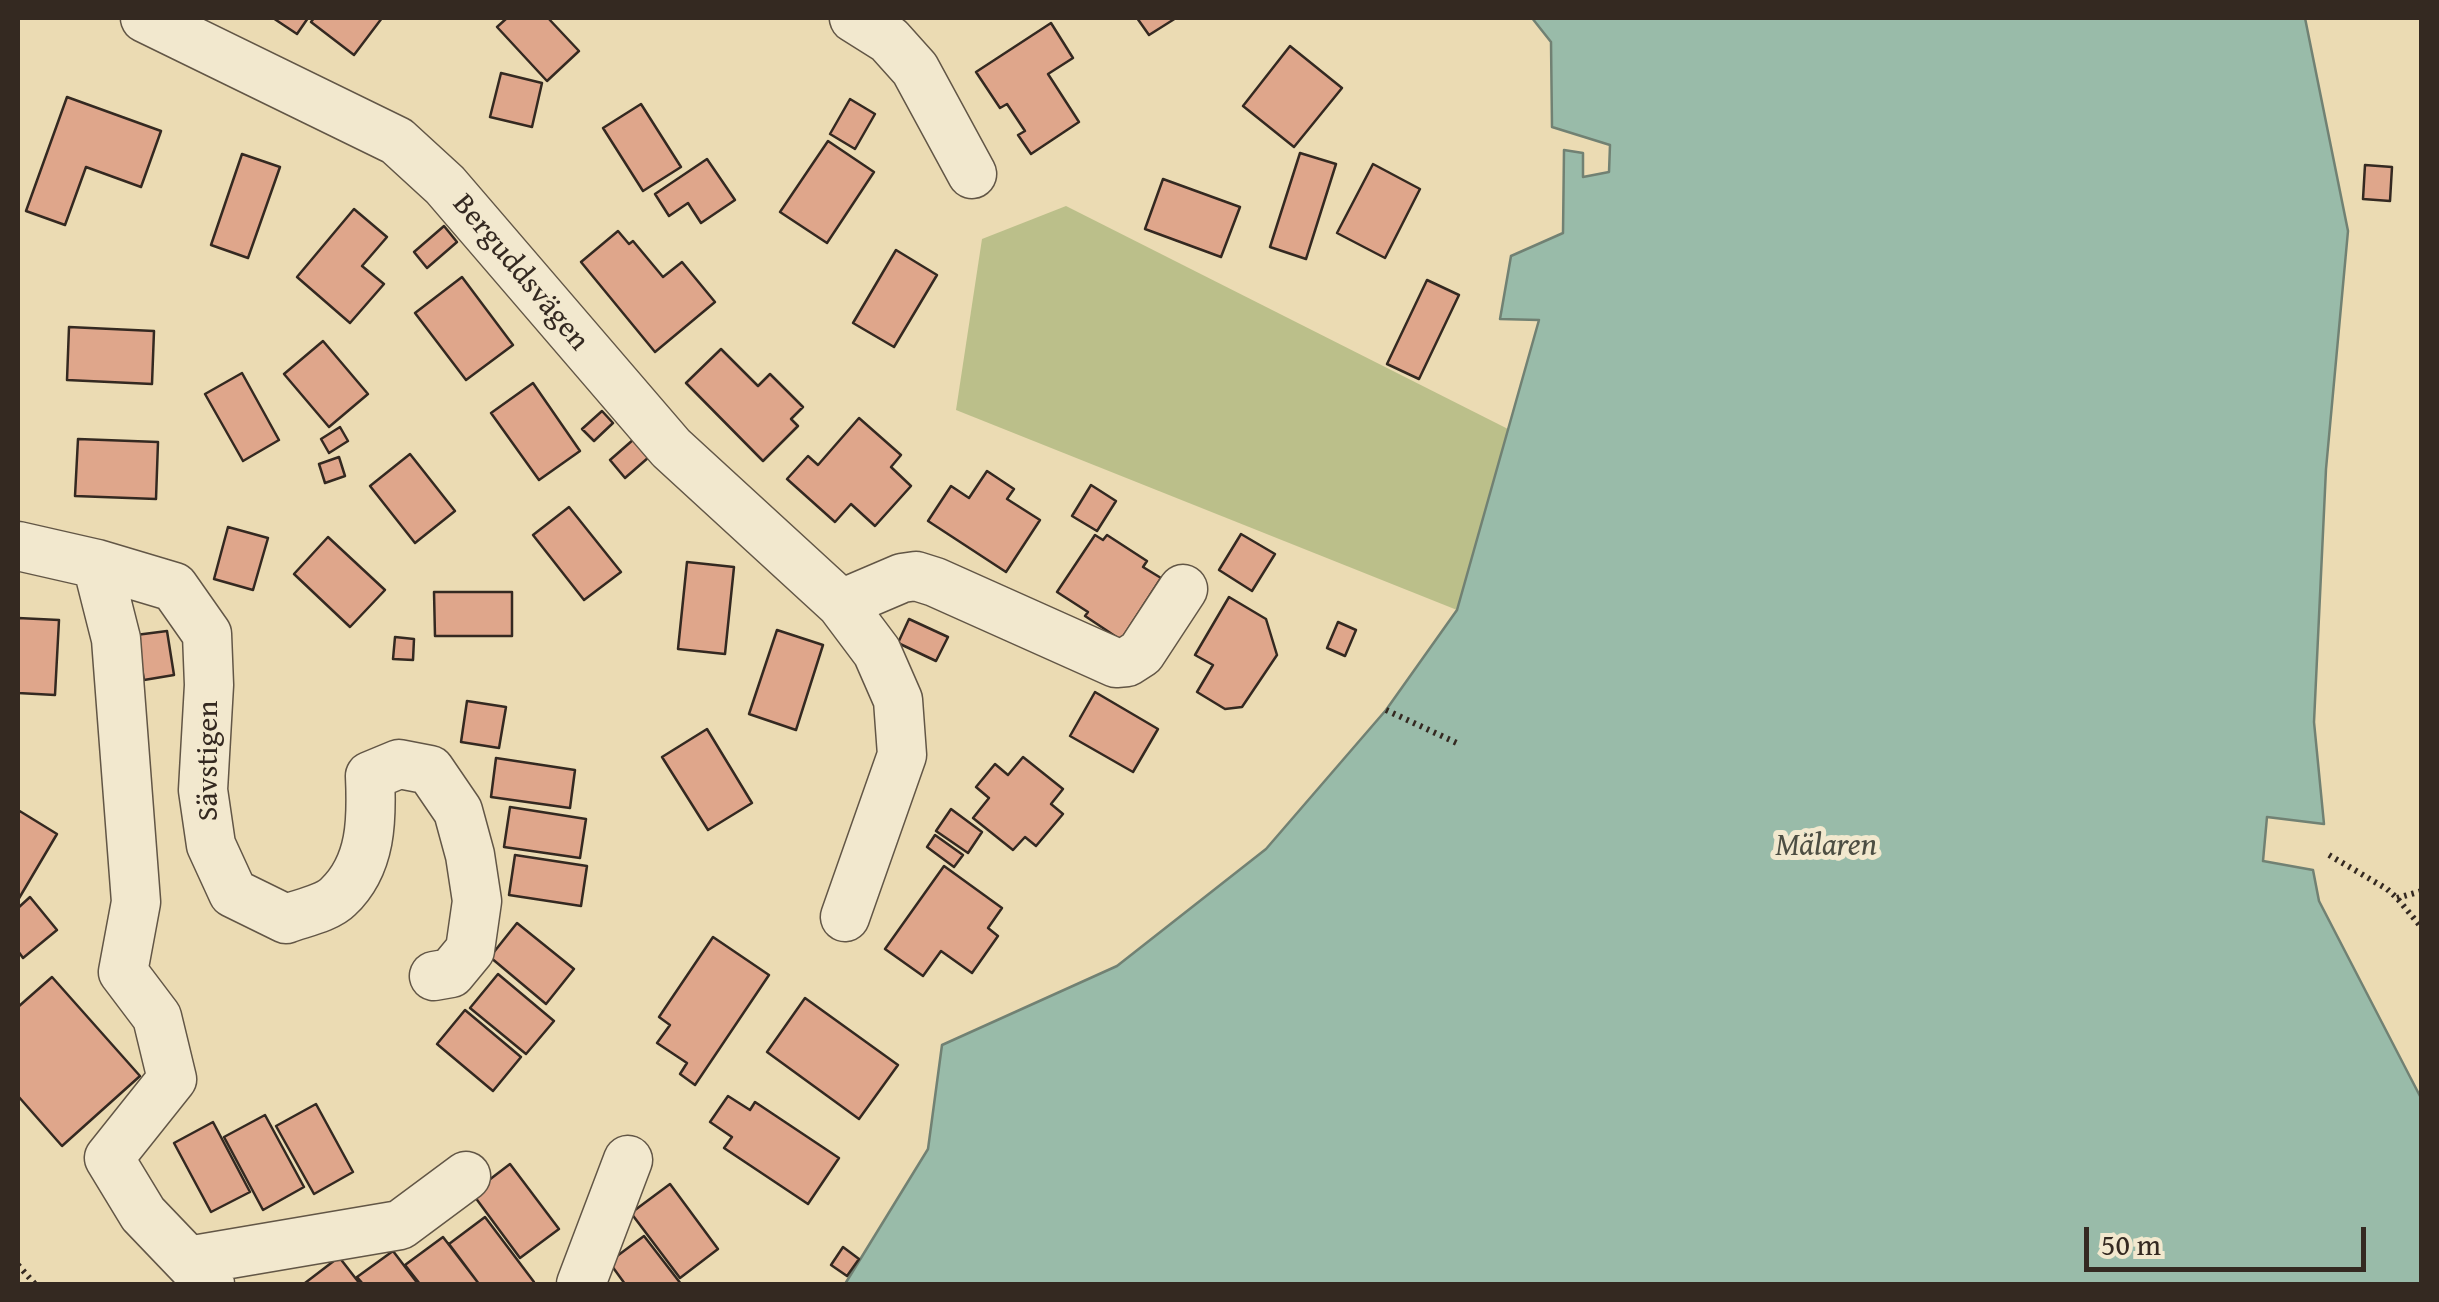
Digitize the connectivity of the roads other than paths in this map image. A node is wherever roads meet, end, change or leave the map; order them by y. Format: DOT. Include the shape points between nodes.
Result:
graph roads {
  1 [pos="145,18"];
  2 [pos="854,18"];
  3 [pos="972,174"];
  4 [pos="18,546"];
  5 [pos="97,564"];
  6 [pos="1183,589"];
  7 [pos="841,604"];
  8 [pos="845,917"];
  9 [pos="434,976"];
  10 [pos="628,1160"];
  11 [pos="466,1176"];
  12 [pos="199,1273"];
  13 [pos="582,1284"];
  1 -- 7 [label="street, Berguddsvägen" via="397,141 446,185 672,448"];
  2 -- 3 [label="street" via="889,40 915,69"];
  4 -- 5 [label="street, Sävstigen"];
  5 -- 9 [label="street, Sävstigen" via="174,587 206,634 204,790 211,845 233,893 286,919 336,900 362,865 372,813 370,776 398,764 430,770 458,812 477,901 470,950 451,973"];
  5 -- 12 [label="street" via="116,639 136,902 123,972 158,1017 172,1079 109,1158 143,1214"];
  6 -- 7 [label="street" via="1141,653 1116,663 916,576"];
  7 -- 8 [label="street, Berguddsvägen" via="877,652 898,700 902,755"];
  10 -- 13 [label="street"];
  11 -- 12 [label="street" via="400,1225"];
}
